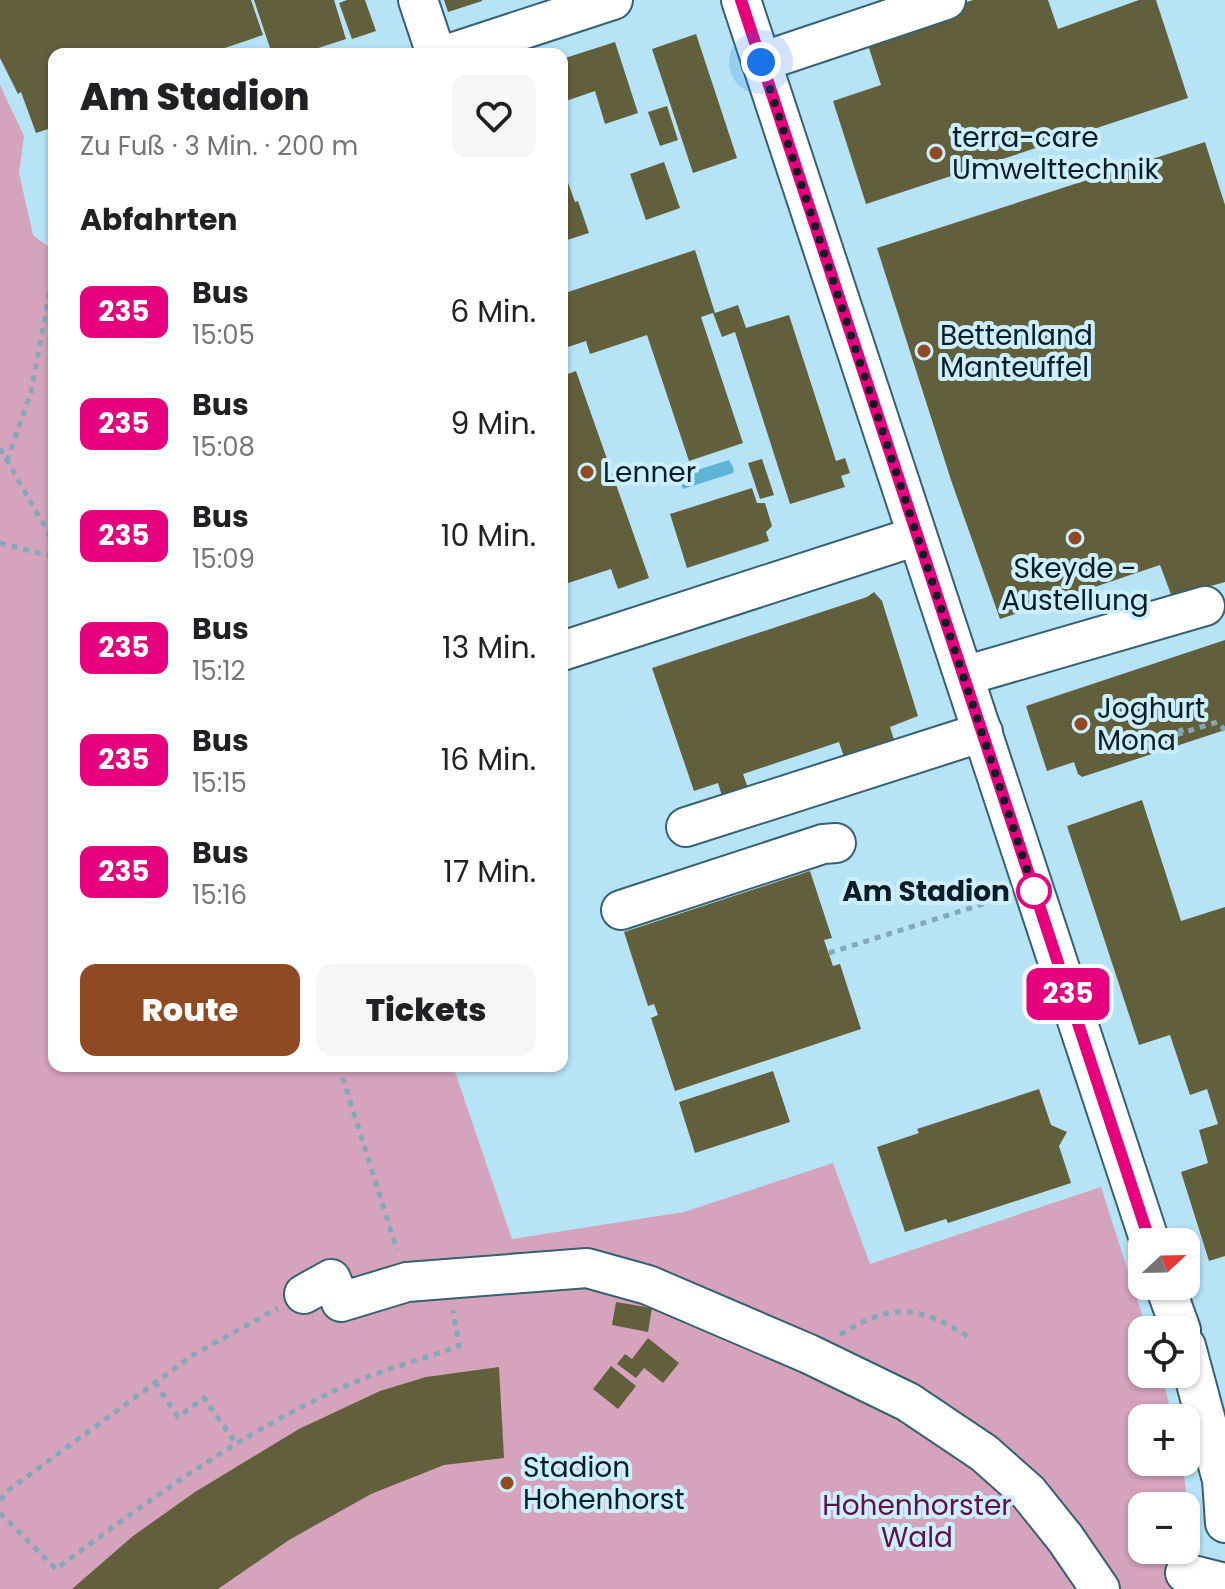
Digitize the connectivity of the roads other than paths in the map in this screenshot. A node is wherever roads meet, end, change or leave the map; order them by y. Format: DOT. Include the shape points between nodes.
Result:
graph roads {
  1 [pos="418,0"];
  2 [pos="613,0"];
  3 [pos="741,0"];
  4 [pos="946,0"];
  5 [pos="434,48"];
  6 [pos="466,48"];
  7 [pos="761,62"];
  8 [pos="917,536"];
  9 [pos="1205,606"];
  10 [pos="568,649"];
  11 [pos="964,676"];
  12 [pos="983,732"];
  13 [pos="686,827"];
  14 [pos="836,843"];
  15 [pos="621,910"];
  16 [pos="1145,1228"];
  17 [pos="304,1294"];
  18 [pos="1197,1388"];
  19 [pos="1225,1523"];
  20 [pos="1185,1573"];
  21 [pos="1225,1583"];
  22 [pos="1100,1589"];
  1 -- 5 [label="street"];
  2 -- 6 [label="street"];
  3 -- 7 [label="street"];
  4 -- 7 [label="street"];
  7 -- 8 [label="street"];
  8 -- 10 [label="street"];
  8 -- 11 [label="street"];
  9 -- 11 [label="street"];
  11 -- 12 [label="street"];
  12 -- 13 [label="street"];
  12 -- 16 [label="street"];
  14 -- 15 [label="street"];
  17 -- 22 [label="street" via="331,1279 341,1302 407,1282 587,1268 648,1285 908,1402 984,1453 1028,1492"];
  18 -- 19 [label="street" via="1222,1480"];
  20 -- 21 [label="street"];
}
